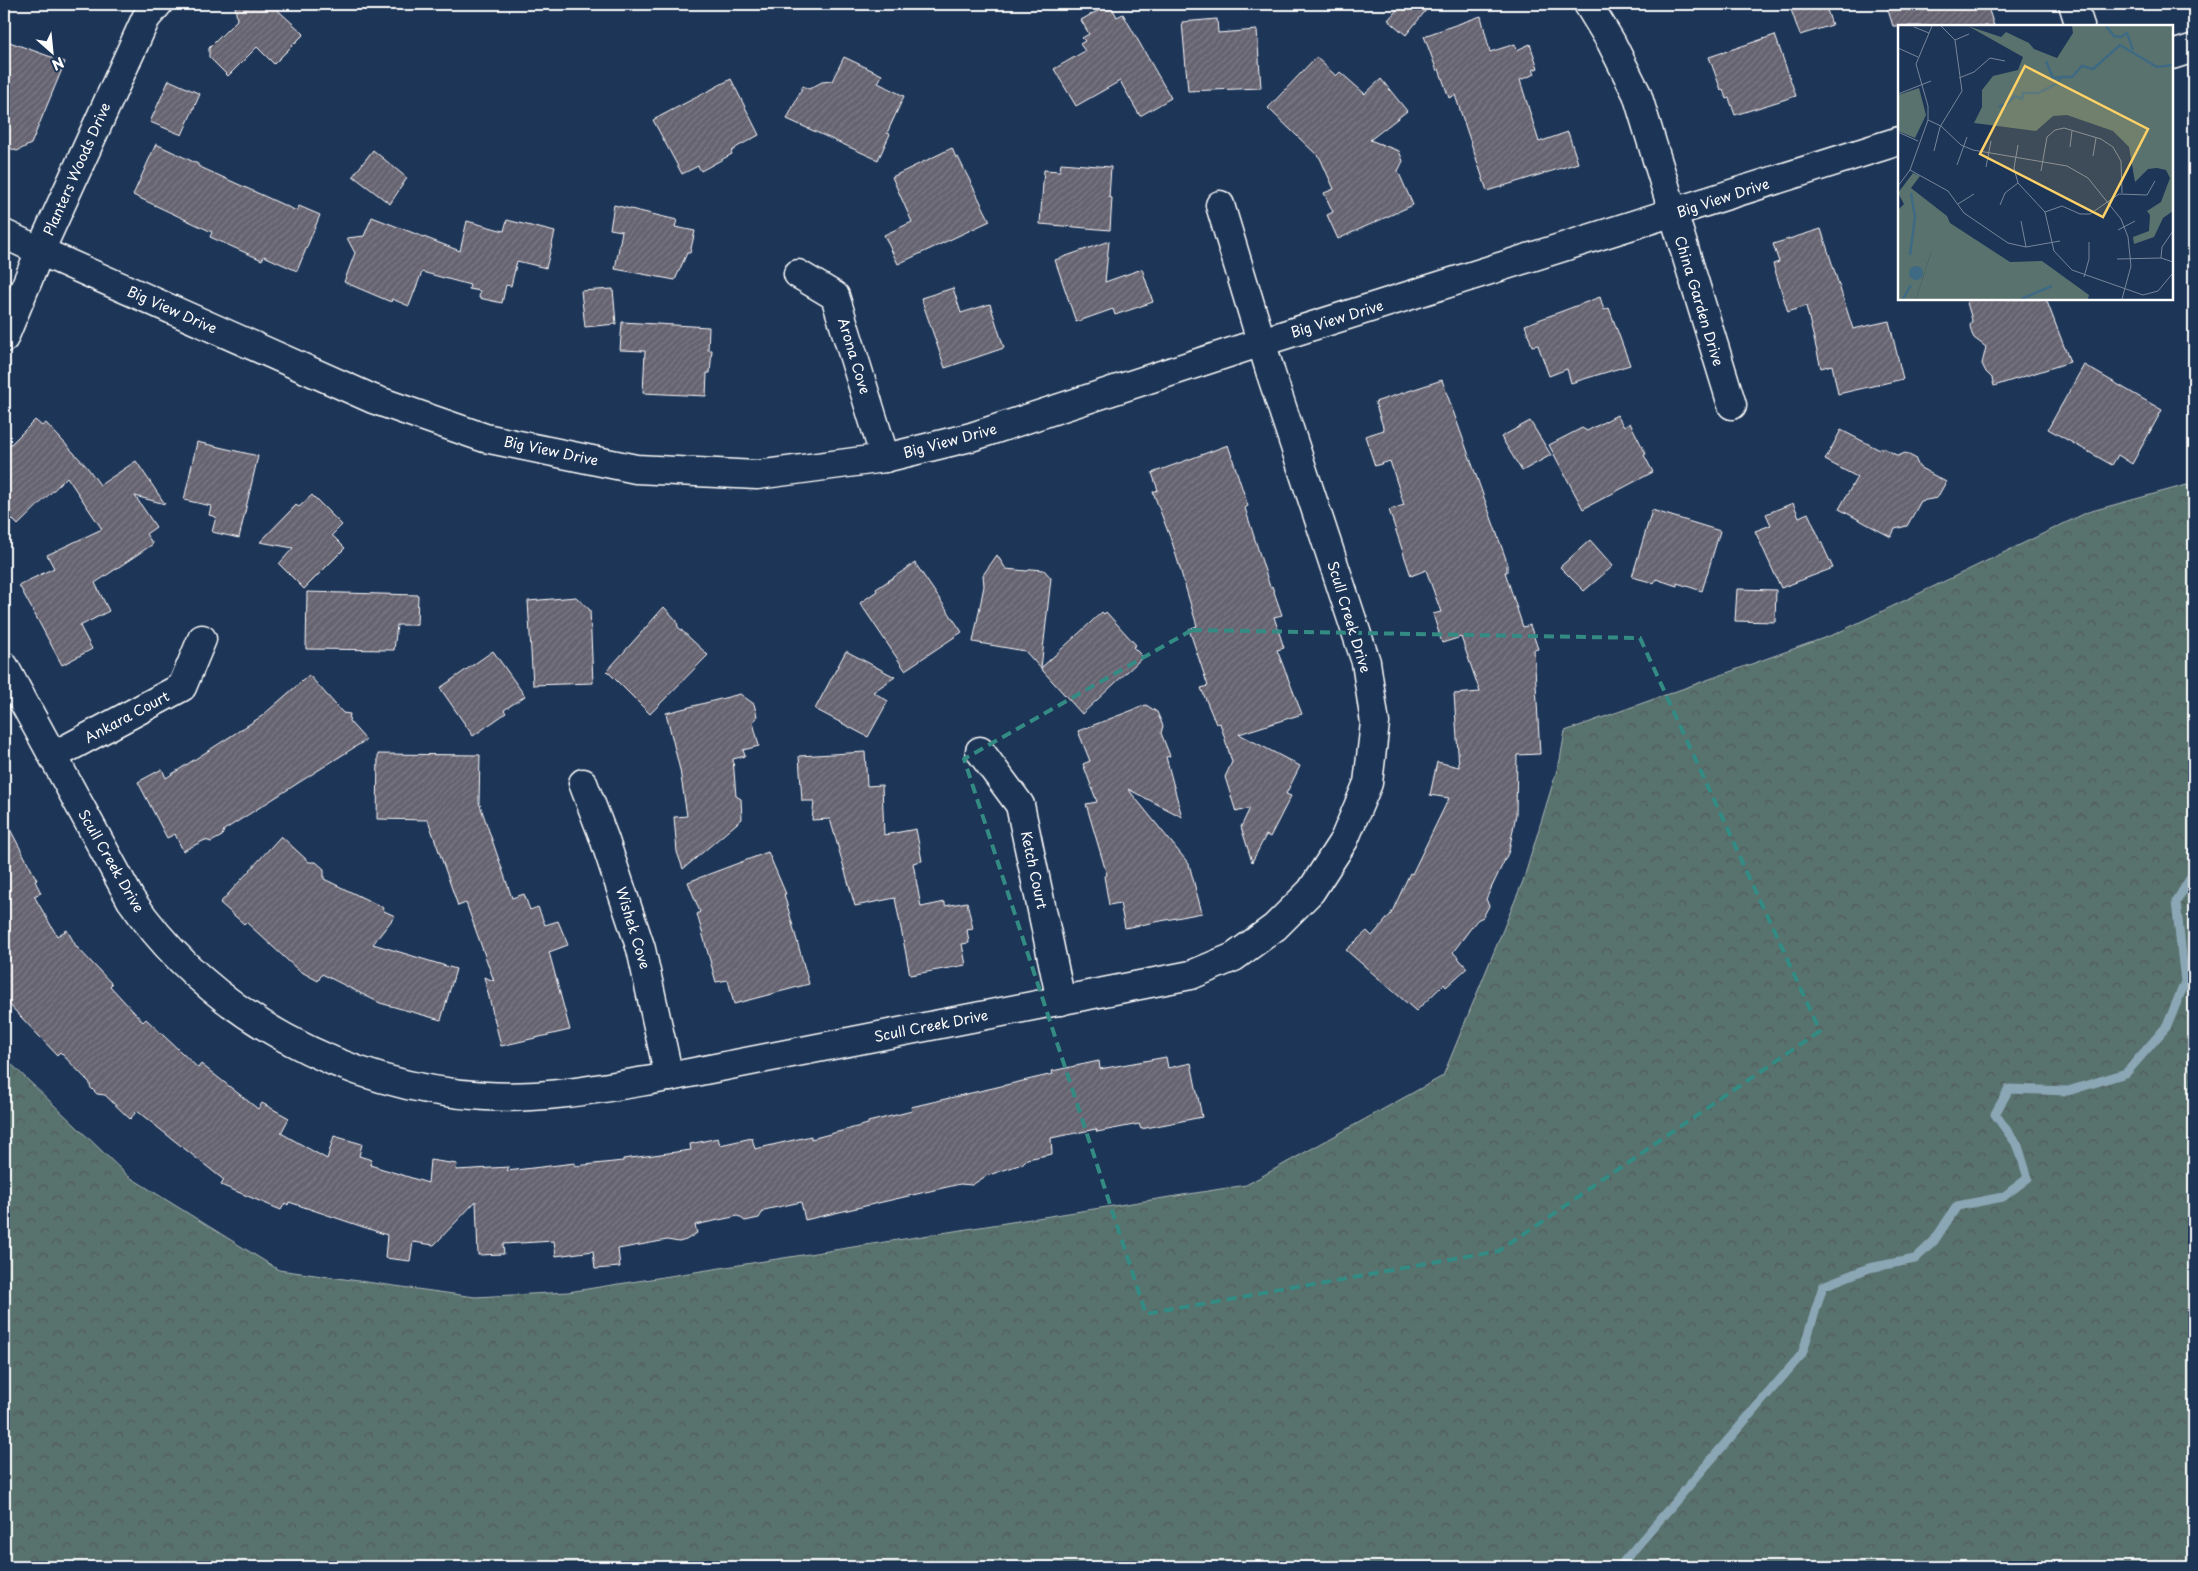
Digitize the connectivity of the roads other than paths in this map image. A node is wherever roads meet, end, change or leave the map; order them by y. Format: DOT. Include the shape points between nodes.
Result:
graph roads {
  1 [pos="158,4"];
  2 [pos="1588,4"];
  3 [pos="2073,4"];
  4 [pos="2080,25"];
  5 [pos="2194,48"];
  6 [pos="2173,55"];
  7 [pos="1898,141"];
  8 [pos="1220,205"];
  9 [pos="1672,214"];
  10 [pos="4,234"];
  11 [pos="40,251"];
  12 [pos="798,274"];
  13 [pos="4,338"];
  14 [pos="1262,342"];
  15 [pos="1732,405"];
  16 [pos="886,458"];
  17 [pos="202,640"];
  18 [pos="4,666"];
  19 [pos="980,751"];
  20 [pos="52,756"];
  21 [pos="583,783"];
  22 [pos="1061,1001"];
  23 [pos="669,1077"];
  1 -- 11 [label="street, Planters Woods Drive" via="146,18"];
  2 -- 9 [label="street, China Garden Drive" via="1637,94"];
  3 -- 4 [label="street"];
  5 -- 6 [label="street"];
  7 -- 9 [label="street, Big View Drive"];
  8 -- 14 [label="street, Scull Creek Drive"];
  9 -- 14 [label="street, Big View Drive"];
  9 -- 15 [label="street, China Garden Drive"];
  10 -- 11 [label="street, Big View Drive"];
  11 -- 13 [label="street, Planters Woods Drive"];
  11 -- 16 [label="street, Big View Drive" via="374,399 485,438 646,469 758,475"];
  12 -- 16 [label="street, Arona Cove" via="835,296"];
  14 -- 16 [label="street, Big View Drive" via="971,437"];
  14 -- 22 [label="street, Scull Creek Drive" via="1366,662 1375,723 1368,783 1344,840 1312,891 1274,927 1234,957 1191,975"];
  17 -- 20 [label="street, Ankara Court" via="182,687"];
  18 -- 20 [label="street, Scull Creek Drive"];
  19 -- 22 [label="street, Ketch Court" via="1020,805"];
  20 -- 23 [label="street, Scull Creek Drive" via="131,900 148,924 192,971 229,1002 312,1052 358,1071 411,1086 485,1096 545,1095"];
  21 -- 23 [label="street, Wishek Cove" via="642,949"];
  22 -- 23 [label="street, Scull Creek Drive"];
}
